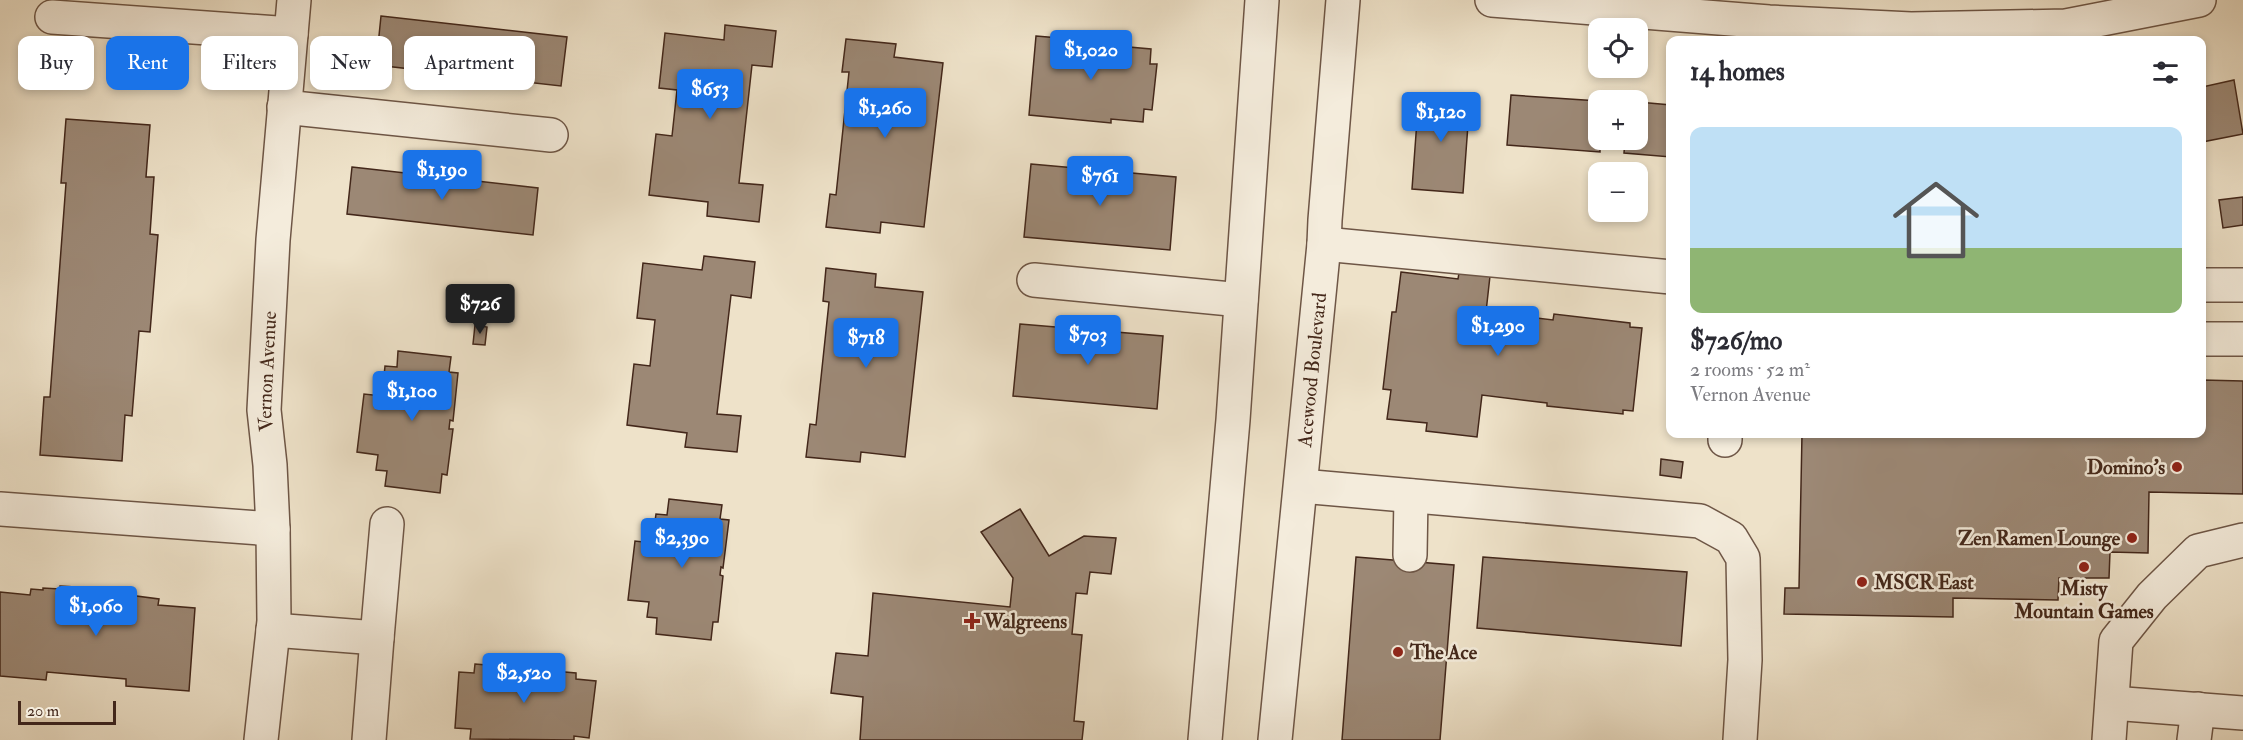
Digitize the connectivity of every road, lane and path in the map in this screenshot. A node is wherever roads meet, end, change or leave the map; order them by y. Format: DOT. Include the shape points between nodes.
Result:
graph roads {
  1 [pos="294,0"];
  2 [pos="1262,0"];
  3 [pos="1343,0"];
  4 [pos="1492,0"];
  5 [pos="2199,0"];
  6 [pos="52,18"];
  7 [pos="291,34"];
  8 [pos="284,107"];
  9 [pos="551,135"];
  10 [pos="1324,244"];
  11 [pos="1666,277"];
  12 [pos="1034,280"];
  13 [pos="2206,285"];
  14 [pos="2243,285"];
  15 [pos="1241,300"];
  16 [pos="2206,339"];
  17 [pos="2243,339"];
  18 [pos="1301,486"];
  19 [pos="1411,496"];
  20 [pos="0,509"];
  21 [pos="387,524"];
  22 [pos="273,529"];
  23 [pos="2243,540"];
  24 [pos="1410,555"];
  25 [pos="273,630"];
  26 [pos="377,638"];
  27 [pos="2112,703"];
  28 [pos="2243,713"];
  29 [pos="2196,725"];
  30 [pos="261,740"];
  31 [pos="369,740"];
  32 [pos="1205,740"];
  33 [pos="1275,740"];
  34 [pos="1740,740"];
  35 [pos="2109,740"];
  1 -- 7 [label="street, Vernon Avenue"];
  2 -- 15 [label="street"];
  3 -- 10 [label="street, Acewood Boulevard"];
  4 -- 5 [label="street" via="1911,29 2066,26"];
  6 -- 7 [label="street"];
  7 -- 8 [label="street, Vernon Avenue"];
  8 -- 9 [label="street"];
  8 -- 22 [label="street, Vernon Avenue" via="264,410"];
  10 -- 11 [label="street"];
  10 -- 18 [label="street, Acewood Boulevard"];
  12 -- 15 [label="street"];
  13 -- 14 [label="street"];
  15 -- 32 [label="street"];
  16 -- 17 [label="street"];
  18 -- 19 [label="street"];
  18 -- 33 [label="street, Acewood Boulevard"];
  19 -- 24 [label="street"];
  19 -- 34 [label="street" via="1700,521 1731,538 1743,558 1745,660"];
  20 -- 22 [label="street"];
  21 -- 26 [label="street"];
  22 -- 25 [label="street, Vernon Avenue"];
  23 -- 27 [label="street" via="2198,551 2152,596 2116,641"];
  25 -- 26 [label="street"];
  25 -- 30 [label="street, Vernon Avenue"];
  26 -- 31 [label="street"];
  27 -- 29 [label="street"];
  27 -- 35 [label="street"];
  28 -- 29 [label="street"];
}
